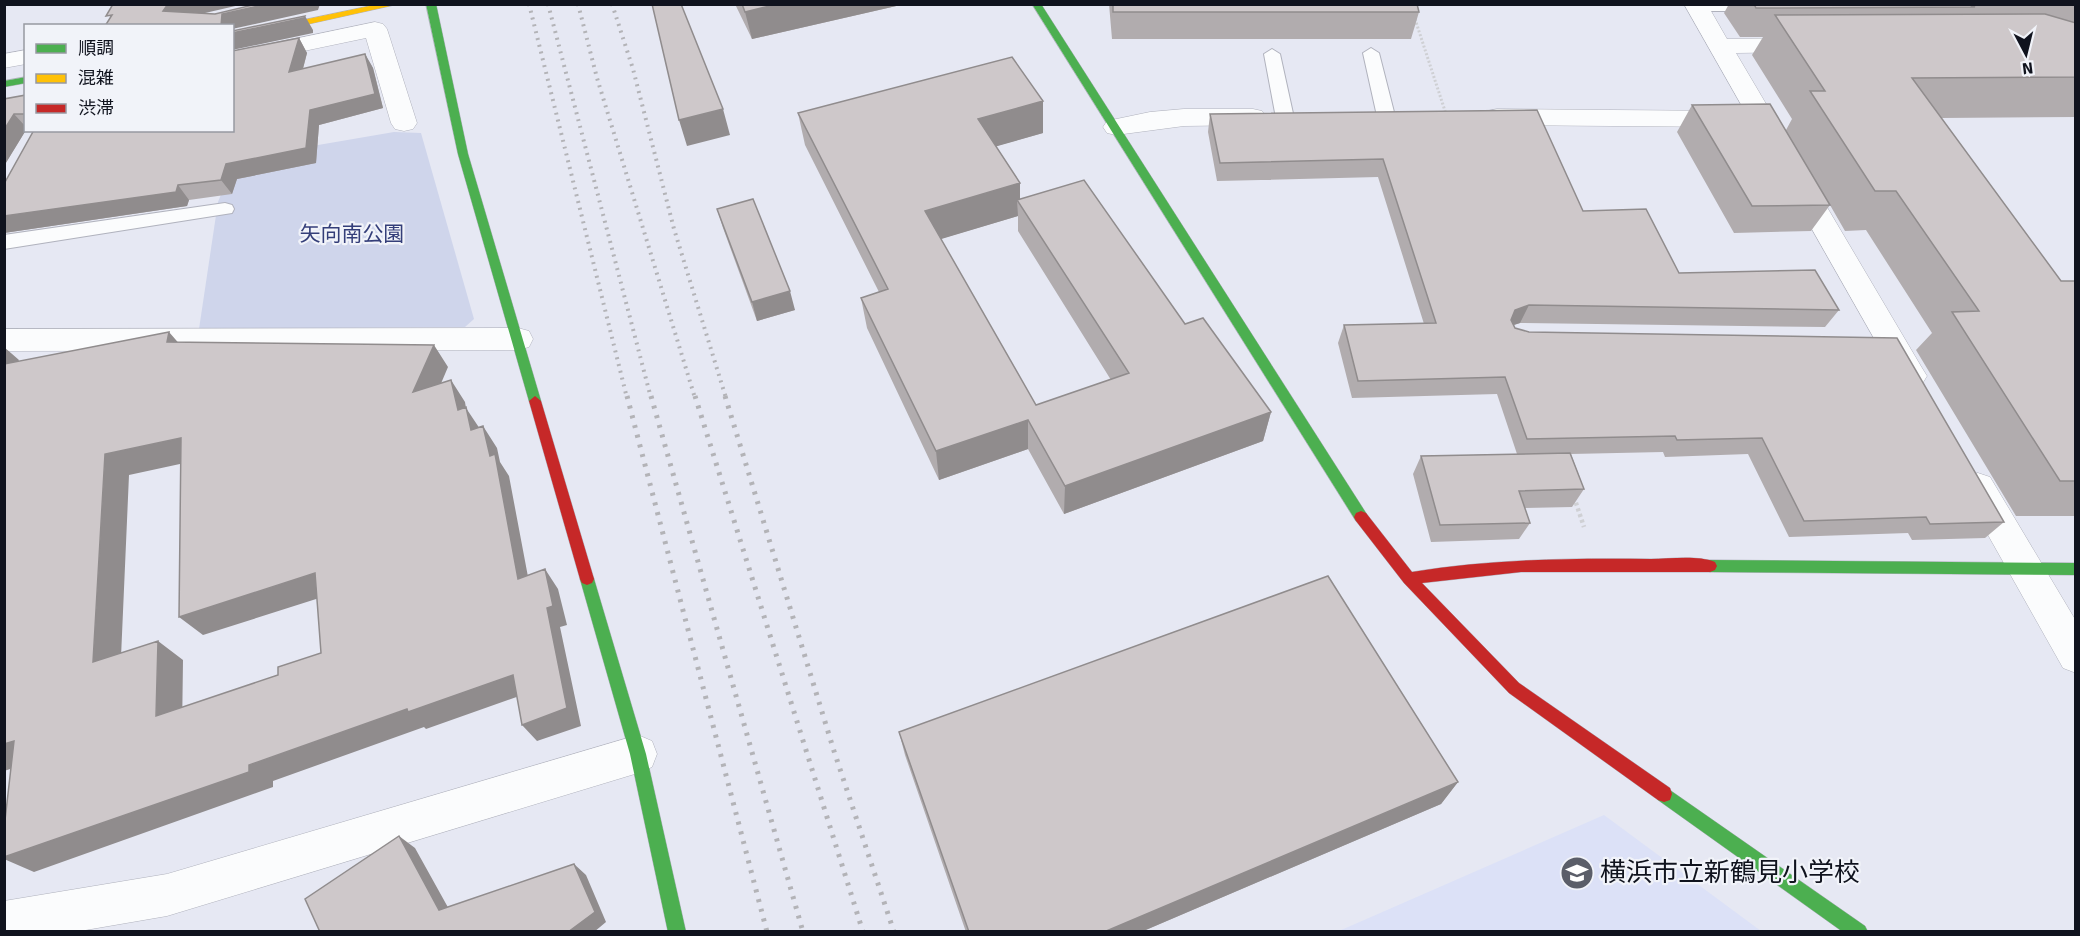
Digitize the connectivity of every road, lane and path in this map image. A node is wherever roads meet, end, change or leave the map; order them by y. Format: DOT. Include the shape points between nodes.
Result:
graph roads {
  1 [pos="294,4"];
  2 [pos="395,4"];
  3 [pos="431,4"];
  4 [pos="1036,4"];
  5 [pos="1695,5"];
  6 [pos="1778,6"];
  7 [pos="1413,16"];
  8 [pos="234,25"];
  9 [pos="234,27"];
  10 [pos="4,42"];
  11 [pos="24,44"];
  12 [pos="1820,45"];
  13 [pos="1720,46"];
  14 [pos="1371,53"];
  15 [pos="1272,54"];
  16 [pos="24,57"];
  17 [pos="234,59"];
  18 [pos="4,61"];
  19 [pos="24,80"];
  20 [pos="4,84"];
  21 [pos="24,103"];
  22 [pos="4,107"];
  23 [pos="1385,116"];
  24 [pos="1447,117"];
  25 [pos="1297,118"];
  26 [pos="1762,119"];
  27 [pos="404,123"];
  28 [pos="1116,127"];
  29 [pos="225,209"];
  30 [pos="4,242"];
  31 [pos="518,339"];
  32 [pos="4,340"];
  33 [pos="1855,342"];
  34 [pos="1890,342"];
  35 [pos="1927,402"];
  36 [pos="1963,463"];
  37 [pos="1571,488"];
  38 [pos="1596,565"];
  39 [pos="2076,569"];
  40 [pos="2025,570"];
  41 [pos="1409,579"];
  42 [pos="2076,656"];
  43 [pos="638,754"];
  44 [pos="4,922"];
  45 [pos="677,932"];
  46 [pos="1859,932"];
  1 -- 8 [label="street"];
  2 -- 9 [label="street"];
  3 -- 31 [label="street" via="463,154"];
  4 -- 28 [label="street"];
  5 -- 6 [label="lane"];
  5 -- 13 [label="street"];
  7 -- 24 [label="path"];
  10 -- 11 [label="street"];
  12 -- 13 [label="street"];
  13 -- 26 [label="street"];
  14 -- 23 [label="lane"];
  15 -- 25 [label="lane"];
  16 -- 18 [label="street"];
  17 -- 27 [label="street" via="375,29"];
  19 -- 20 [label="street"];
  21 -- 22 [label="street"];
  24 -- 26 [label="street"];
  25 -- 28 [label="street" via="1179,116"];
  26 -- 34 [label="street"];
  28 -- 41 [label="street" via="1370,532"];
  29 -- 30 [label="lane"];
  31 -- 32 [label="street"];
  31 -- 43 [label="street"];
  33 -- 34 [label="street"];
  34 -- 35 [label="street"];
  36 -- 40 [label="street"];
  37 -- 38 [label="path"];
  38 -- 40 [label="street"];
  38 -- 41 [label="street" via="1458,569"];
  39 -- 40 [label="street"];
  40 -- 42 [label="street"];
  41 -- 46 [label="street" via="1514,688"];
  43 -- 44 [label="street" via="167,895"];
  43 -- 45 [label="street"];
}
